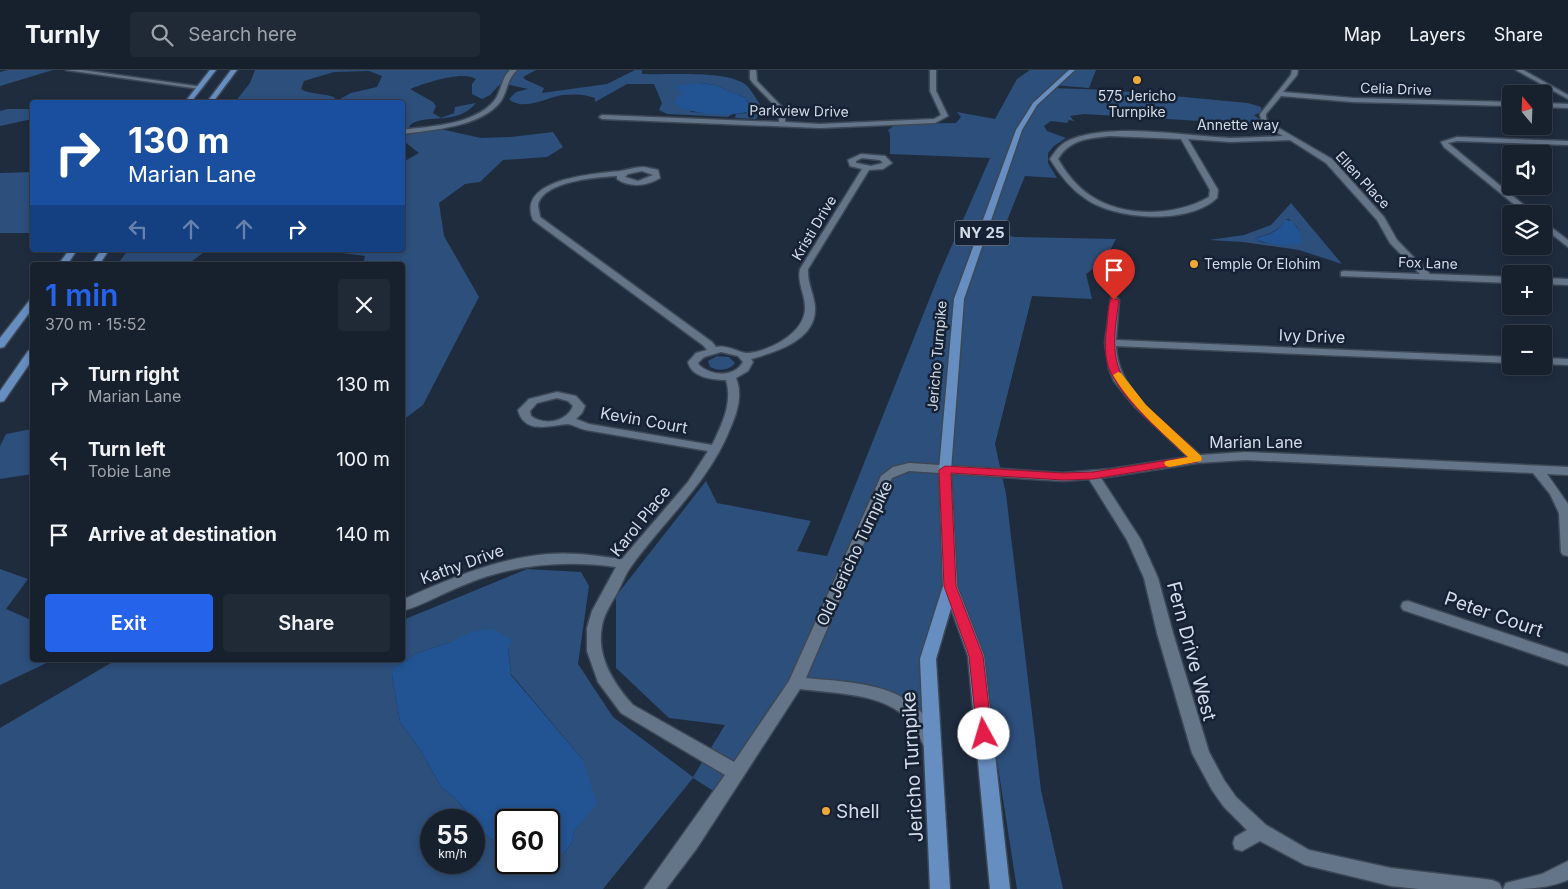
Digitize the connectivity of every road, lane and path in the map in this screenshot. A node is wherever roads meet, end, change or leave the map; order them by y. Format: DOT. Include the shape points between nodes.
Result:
graph roads {
  1 [pos="69,70"];
  2 [pos="213,70"];
  3 [pos="234,70"];
  4 [pos="514,70"];
  5 [pos="753,70"];
  6 [pos="933,70"];
  7 [pos="1072,70"];
  8 [pos="1295,70"];
  9 [pos="1518,70"];
  10 [pos="200,87"];
  11 [pos="1280,94"];
  12 [pos="1568,98"];
  13 [pos="190,100"];
  14 [pos="206,100"];
  15 [pos="212,100"];
  16 [pos="1502,104"];
  17 [pos="1552,105"];
  18 [pos="1568,106"];
  19 [pos="602,117"];
  20 [pos="782,125"];
  21 [pos="405,132"];
  22 [pos="1183,137"];
  23 [pos="1293,138"];
  24 [pos="1568,143"];
  25 [pos="867,168"];
  26 [pos="622,173"];
  27 [pos="1520,205"];
  28 [pos="1552,231"];
  29 [pos="1568,244"];
  30 [pos="1344,274"];
  31 [pos="1427,276"];
  32 [pos="1502,280"];
  33 [pos="1552,281"];
  34 [pos="1568,282"];
  35 [pos="1114,300"];
  36 [pos="30,306"];
  37 [pos="1111,343"];
  38 [pos="0,345"];
  39 [pos="713,350"];
  40 [pos="30,356"];
  41 [pos="746,357"];
  42 [pos="1502,360"];
  43 [pos="1552,361"];
  44 [pos="1568,362"];
  45 [pos="729,375"];
  46 [pos="0,399"];
  47 [pos="569,420"];
  48 [pos="715,449"];
  49 [pos="1197,459"];
  50 [pos="945,470"];
  51 [pos="1537,470"];
  52 [pos="1568,471"];
  53 [pos="1093,475"];
  54 [pos="1568,552"];
  55 [pos="626,564"];
  56 [pos="950,586"];
  57 [pos="405,605"];
  58 [pos="1408,606"];
  59 [pos="1568,660"];
  60 [pos="796,682"];
  61 [pos="932,744"];
  62 [pos="737,772"];
  63 [pos="1260,831"];
  64 [pos="1242,843"];
  65 [pos="1568,870"];
  66 [pos="654,889"];
  67 [pos="940,889"];
  68 [pos="1000,889"];
  69 [pos="1492,889"];
  70 [pos="1513,889"];
  1 -- 10 [label="street"];
  2 -- 10 [label="main road"];
  3 -- 15 [label="main road"];
  4 -- 21 [label="street" via="507,74 498,100 484,112 450,124"];
  5 -- 20 [label="street" via="752,79 782,110"];
  6 -- 20 [label="street, Parkview Drive" via="933,91 944,114 942,119 835,126"];
  7 -- 50 [label="main road, Jericho Turnpike / NY 25" via="1035,104 1018,130 959,299"];
  8 -- 11 [label="street, Ellen Place"];
  9 -- 12 [label="street"];
  10 -- 13 [label="main road"];
  10 -- 14 [label="main road" via="213,90"];
  11 -- 16 [label="street, Celia Drive" via="1353,100"];
  11 -- 23 [label="street, Ellen Place" via="1263,118"];
  17 -- 18 [label="street"];
  19 -- 20 [label="street, Parkview Drive"];
  22 -- 22 [label="street, Annette way" via="1089,136 1067,144 1055,154 1054,159 1086,196 1104,205 1146,213 1178,212 1205,205 1213,198 1214,190"];
  22 -- 23 [label="street, Annette way" via="1231,140"];
  23 -- 31 [label="street, Ellen Place" via="1329,161 1381,219 1393,241"];
  24 -- 27 [label="street" via="1457,139 1444,142"];
  25 -- 41 [label="street, Kristi Drive" via="804,268 802,278 810,310 805,327 783,344"];
  26 -- 39 [label="street" via="585,176 550,188 536,198 532,209 536,218"];
  28 -- 29 [label="street"];
  30 -- 31 [label="street, Fox Lane"];
  31 -- 32 [label="street, Fox Lane"];
  33 -- 34 [label="street"];
  35 -- 37 [label="street"];
  36 -- 38 [label="main road"];
  37 -- 42 [label="street, Ivy Drive"];
  37 -- 49 [label="street" via="1114,369 1125,387 1142,408"];
  39 -- 41 [label="street" via="736,351"];
  39 -- 45 [label="street" via="700,355 693,362 694,366 703,373"];
  40 -- 46 [label="main road"];
  41 -- 45 [label="street" via="748,362 743,370"];
  43 -- 44 [label="street"];
  45 -- 48 [label="street, Karol Place" via="732,381 732,414"];
  47 -- 48 [label="street, Kevin Court" via="586,427"];
  48 -- 55 [label="street, Karol Place" via="694,483"];
  49 -- 51 [label="street, Marian Lane" via="1246,456"];
  49 -- 53 [label="street, Marian Lane"];
  50 -- 53 [label="street, Marian Lane" via="1063,477"];
  50 -- 56 [label="main road, Jericho Turnpike / NY 25"];
  50 -- 60 [label="street, Old Jericho Turnpike" via="909,468 887,476"];
  51 -- 52 [label="street, Marian Lane"];
  51 -- 54 [label="street" via="1564,509"];
  53 -- 63 [label="street, Fern Drive West" via="1134,540 1151,578 1200,753 1230,802"];
  55 -- 57 [label="street, Kathy Drive" via="572,558 526,560 482,572"];
  55 -- 62 [label="street, Karol Place" via="594,627 596,658 612,694 627,709"];
  56 -- 61 [label="main road, Jericho Turnpike / NY 25" via="928,659"];
  56 -- 68 [label="main road, Jericho Turnpike / NY 25" via="976,656"];
  58 -- 59 [label="street, Peter Court"];
  60 -- 61 [label="street" via="886,697 913,714"];
  60 -- 62 [label="street, Old Jericho Turnpike"];
  61 -- 67 [label="main road, Jericho Turnpike / NY 25"];
  62 -- 66 [label="street, Old Jericho Turnpike"];
  63 -- 64 [label="street"];
  63 -- 69 [label="street, Fern Drive West" via="1305,857 1340,866 1391,877"];
  65 -- 70 [label="street" via="1555,879"];
}
